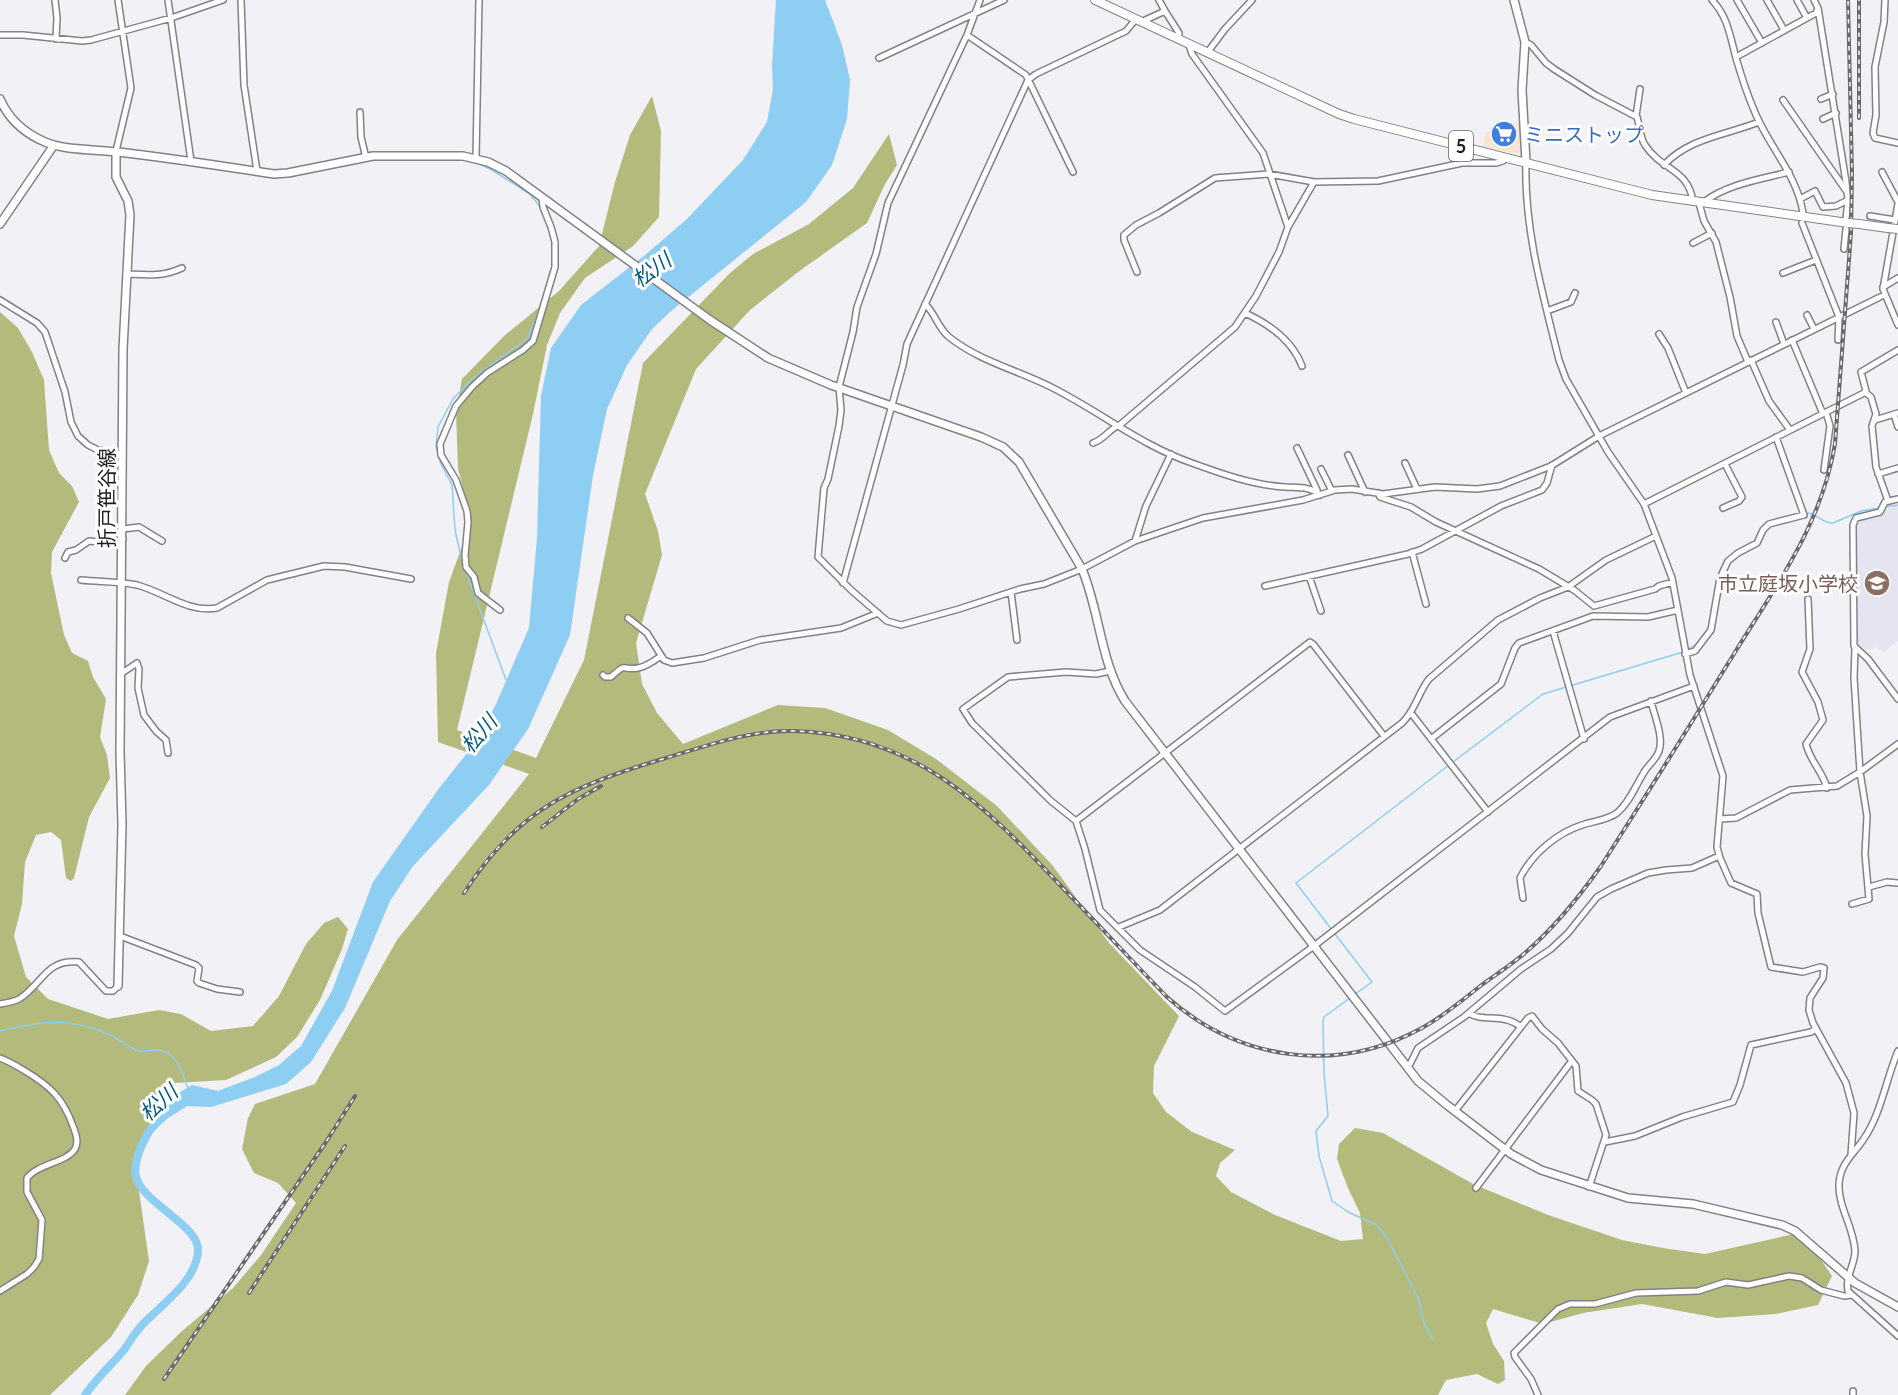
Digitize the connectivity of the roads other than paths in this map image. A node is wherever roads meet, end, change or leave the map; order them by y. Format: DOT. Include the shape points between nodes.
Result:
graph roads {
  1 [pos="55,0"];
  2 [pos="118,0"];
  3 [pos="168,0"];
  4 [pos="223,0"];
  5 [pos="241,0"];
  6 [pos="479,0"];
  7 [pos="980,0"];
  8 [pos="1004,0"];
  9 [pos="1095,0"];
  10 [pos="1159,0"];
  11 [pos="1252,0"];
  12 [pos="1514,0"];
  13 [pos="1712,0"];
  14 [pos="1737,0"];
  15 [pos="1767,0"];
  16 [pos="1797,0"];
  17 [pos="1814,0"];
  18 [pos="1885,0"];
  19 [pos="1818,8"];
  20 [pos="1165,11"];
  21 [pos="976,14"];
  22 [pos="171,18"];
  23 [pos="1807,18"];
  24 [pos="1138,21"];
  25 [pos="1784,30"];
  26 [pos="122,32"];
  27 [pos="0,35"];
  28 [pos="967,35"];
  29 [pos="56,39"];
  30 [pos="1178,39"];
  31 [pos="1525,42"];
  32 [pos="1762,43"];
  33 [pos="1189,45"];
  34 [pos="1208,53"];
  35 [pos="1736,57"];
  36 [pos="879,58"];
  37 [pos="1029,79"];
  38 [pos="1640,89"];
  39 [pos="1833,94"];
  40 [pos="0,99"];
  41 [pos="1821,99"];
  42 [pos="1783,100"];
  43 [pos="360,112"];
  44 [pos="1836,112"];
  45 [pos="1636,116"];
  46 [pos="1822,119"];
  47 [pos="1759,122"];
  48 [pos="1898,143"];
  49 [pos="54,145"];
  50 [pos="116,151"];
  51 [pos="366,158"];
  52 [pos="476,158"];
  53 [pos="1506,158"];
  54 [pos="191,161"];
  55 [pos="1526,162"];
  56 [pos="1664,165"];
  57 [pos="257,171"];
  58 [pos="1073,172"];
  59 [pos="1789,172"];
  60 [pos="1882,172"];
  61 [pos="1269,174"];
  62 [pos="1314,182"];
  63 [pos="1848,196"];
  64 [pos="542,197"];
  65 [pos="1800,200"];
  66 [pos="1698,202"];
  67 [pos="1898,203"];
  68 [pos="1803,213"];
  69 [pos="1870,216"];
  70 [pos="1896,218"];
  71 [pos="1802,223"];
  72 [pos="0,224"];
  73 [pos="1846,224"];
  74 [pos="1288,227"];
  75 [pos="1897,230"];
  76 [pos="1712,233"];
  77 [pos="1693,243"];
  78 [pos="1844,249"];
  79 [pos="1815,260"];
  80 [pos="183,268"];
  81 [pos="1137,272"];
  82 [pos="1783,273"];
  83 [pos="126,274"];
  84 [pos="1898,278"];
  85 [pos="1883,287"];
  86 [pos="1575,293"];
  87 [pos="1884,295"];
  88 [pos="0,300"];
  89 [pos="925,304"];
  90 [pos="1547,311"];
  91 [pos="1245,313"];
  92 [pos="1807,315"];
  93 [pos="1839,317"];
  94 [pos="1776,322"];
  95 [pos="1898,325"];
  96 [pos="1814,329"];
  97 [pos="1659,334"];
  98 [pos="1792,340"];
  99 [pos="1838,340"];
  100 [pos="1784,344"];
  101 [pos="1898,350"];
  102 [pos="1750,361"];
  103 [pos="1302,366"];
  104 [pos="839,388"];
  105 [pos="1865,392"];
  106 [pos="1686,393"];
  107 [pos="891,406"];
  108 [pos="1824,413"];
  109 [pos="1896,413"];
  110 [pos="1875,420"];
  111 [pos="1118,424"];
  112 [pos="1898,427"];
  113 [pos="1790,430"];
  114 [pos="1599,436"];
  115 [pos="1776,437"];
  116 [pos="1093,443"];
  117 [pos="1297,448"];
  118 [pos="123,454"];
  119 [pos="1171,454"];
  120 [pos="1348,455"];
  121 [pos="1405,463"];
  122 [pos="1725,464"];
  123 [pos="1552,465"];
  124 [pos="1898,468"];
  125 [pos="1321,469"];
  126 [pos="1824,470"];
  127 [pos="1878,474"];
  128 [pos="1417,489"];
  129 [pos="1332,491"];
  130 [pos="1365,492"];
  131 [pos="1378,493"];
  132 [pos="1318,494"];
  133 [pos="1898,499"];
  134 [pos="1888,501"];
  135 [pos="1644,504"];
  136 [pos="1723,508"];
  137 [pos="123,529"];
  138 [pos="1454,530"];
  139 [pos="1656,536"];
  140 [pos="123,538"];
  141 [pos="1135,541"];
  142 [pos="162,542"];
  143 [pos="1412,552"];
  144 [pos="65,558"];
  145 [pos="1082,569"];
  146 [pos="1309,576"];
  147 [pos="411,579"];
  148 [pos="81,580"];
  149 [pos="1673,582"];
  150 [pos="843,583"];
  151 [pos="122,584"];
  152 [pos="1265,586"];
  153 [pos="1569,586"];
  154 [pos="1011,592"];
  155 [pos="1808,599"];
  156 [pos="1426,604"];
  157 [pos="1596,606"];
  158 [pos="500,610"];
  159 [pos="1678,610"];
  160 [pos="1321,611"];
  161 [pos="878,613"];
  162 [pos="1594,616"];
  163 [pos="628,618"];
  164 [pos="1553,631"];
  165 [pos="1017,640"];
  166 [pos="1855,648"];
  167 [pos="1685,654"];
  168 [pos="661,656"];
  169 [pos="1110,671"];
  170 [pos="122,673"];
  171 [pos="603,675"];
  172 [pos="1694,686"];
  173 [pos="1898,699"];
  174 [pos="1651,701"];
  175 [pos="1411,713"];
  176 [pos="1384,736"];
  177 [pos="1431,739"];
  178 [pos="1584,739"];
  179 [pos="1898,744"];
  180 [pos="1166,752"];
  181 [pos="168,753"];
  182 [pos="1860,771"];
  183 [pos="1827,788"];
  184 [pos="1488,812"];
  185 [pos="1720,819"];
  186 [pos="1076,821"];
  187 [pos="1239,848"];
  188 [pos="1719,856"];
  189 [pos="1898,883"];
  190 [pos="1869,886"];
  191 [pos="1523,898"];
  192 [pos="1852,904"];
  193 [pos="1119,927"];
  194 [pos="120,936"];
  195 [pos="1314,946"];
  196 [pos="118,986"];
  197 [pos="240,992"];
  198 [pos="0,1004"];
  199 [pos="1469,1013"];
  200 [pos="1521,1027"];
  201 [pos="1816,1029"];
  202 [pos="1898,1051"];
  203 [pos="0,1058"];
  204 [pos="1571,1062"];
  205 [pos="1408,1068"];
  206 [pos="1455,1111"];
  207 [pos="1605,1142"];
  208 [pos="1504,1149"];
  209 [pos="1851,1155"];
  210 [pos="1589,1187"];
  211 [pos="1476,1188"];
  212 [pos="1848,1277"];
  213 [pos="0,1291"];
  214 [pos="1852,1295"];
  215 [pos="1898,1307"];
  216 [pos="1898,1336"];
  217 [pos="1538,1395"];
  1 -- 29 [label="street"];
  2 -- 26 [label="street"];
  3 -- 22 [label="street"];
  4 -- 22 [label="street"];
  5 -- 57 [label="street" via="244,85"];
  6 -- 52 [label="street"];
  7 -- 21 [label="street"];
  8 -- 21 [label="street"];
  9 -- 24 [label="main road, 5"];
  10 -- 20 [label="street"];
  11 -- 34 [label="street"];
  12 -- 31 [label="street"];
  13 -- 35 [label="street" via="1726,21"];
  14 -- 32 [label="street"];
  15 -- 25 [label="street"];
  16 -- 23 [label="street"];
  17 -- 19 [label="street"];
  18 -- 48 [label="street" via="1875,67 1873,133 1875,138"];
  19 -- 23 [label="street"];
  19 -- 39 [label="street"];
  20 -- 24 [label="street"];
  20 -- 30 [label="street" via="1179,33"];
  21 -- 28 [label="street"];
  21 -- 36 [label="street"];
  22 -- 26 [label="street"];
  22 -- 54 [label="street"];
  23 -- 25 [label="street"];
  24 -- 30 [label="main road, 5"];
  24 -- 37 [label="street" via="1126,32"];
  25 -- 32 [label="street"];
  26 -- 29 [label="street" via="82,42"];
  26 -- 50 [label="street" via="131,88"];
  27 -- 29 [label="street"];
  28 -- 37 [label="street"];
  28 -- 104 [label="street" via="888,203 876,254 857,307"];
  30 -- 33 [label="main road, 5"];
  31 -- 45 [label="street" via="1554,69"];
  31 -- 55 [label="street" via="1522,90"];
  32 -- 35 [label="street"];
  33 -- 34 [label="main road, 5"];
  33 -- 61 [label="street" via="1263,153"];
  34 -- 53 [label="main road, 5" via="1339,114"];
  35 -- 47 [label="street"];
  37 -- 58 [label="street"];
  37 -- 89 [label="street"];
  38 -- 45 [label="street"];
  39 -- 41 [label="street"];
  39 -- 44 [label="street"];
  40 -- 49 [label="street" via="17,124"];
  42 -- 63 [label="street"];
  43 -- 51 [label="street"];
  44 -- 46 [label="street"];
  44 -- 63 [label="street"];
  45 -- 56 [label="street" via="1644,144"];
  47 -- 56 [label="street" via="1712,136 1676,154"];
  47 -- 59 [label="street"];
  49 -- 50 [label="street"];
  49 -- 72 [label="street"];
  50 -- 54 [label="street"];
  50 -- 83 [label="street, 折戸笹谷線" via="116,177 130,207"];
  51 -- 52 [label="street"];
  51 -- 57 [label="street" via="288,173"];
  52 -- 64 [label="street" via="506,171"];
  53 -- 55 [label="main road, 5"];
  53 -- 62 [label="street" via="1496,163 1462,164 1378,181"];
  54 -- 57 [label="street"];
  55 -- 66 [label="main road, 5" via="1652,195"];
  55 -- 90 [label="street" via="1527,213"];
  56 -- 66 [label="street" via="1689,184"];
  59 -- 65 [label="street"];
  59 -- 66 [label="street"];
  60 -- 67 [label="street"];
  61 -- 62 [label="street"];
  61 -- 74 [label="street"];
  61 -- 81 [label="street" via="1215,178 1128,231 1123,236"];
  62 -- 74 [label="street"];
  63 -- 65 [label="street" via="1836,206 1823,207 1815,191"];
  63 -- 73 [label="street"];
  64 -- 104 [label="street" via="738,340 768,358"];
  64 -- 158 [label="street" via="553,235 555,267 533,341 472,387 456,406 440,444 443,460 456,480 467,511 466,567 474,577 478,593"];
  65 -- 68 [label="street"];
  66 -- 73 [label="main road, 5"];
  66 -- 76 [label="street"];
  67 -- 70 [label="street"];
  69 -- 70 [label="street"];
  70 -- 85 [label="street"];
  71 -- 79 [label="street"];
  73 -- 75 [label="main road, 5, bridge"];
  73 -- 78 [label="street"];
  74 -- 91 [label="street" via="1284,242"];
  76 -- 77 [label="street"];
  76 -- 102 [label="street" via="1724,269 1737,336"];
  79 -- 82 [label="street"];
  79 -- 93 [label="street"];
  80 -- 83 [label="street" via="161,276"];
  83 -- 118 [label="street, 折戸笹谷線"];
  84 -- 85 [label="street"];
  85 -- 87 [label="street"];
  86 -- 90 [label="street" via="1571,302"];
  87 -- 93 [label="street"];
  87 -- 95 [label="street"];
  88 -- 118 [label="street" via="45,332 78,436 98,450"];
  89 -- 107 [label="street" via="907,344"];
  89 -- 111 [label="street" via="943,331 958,343"];
  90 -- 114 [label="street" via="1563,371"];
  91 -- 103 [label="street" via="1284,339"];
  91 -- 111 [label="street" via="1192,365"];
  92 -- 96 [label="street"];
  93 -- 96 [label="street"];
  93 -- 99 [label="street"];
  94 -- 100 [label="street"];
  96 -- 98 [label="street"];
  97 -- 106 [label="street"];
  98 -- 100 [label="street"];
  98 -- 108 [label="street"];
  100 -- 102 [label="street"];
  101 -- 105 [label="street" via="1861,372"];
  102 -- 106 [label="street"];
  102 -- 113 [label="street" via="1769,401"];
  104 -- 107 [label="street"];
  104 -- 150 [label="street" via="840,418 824,488 818,557"];
  105 -- 108 [label="street"];
  105 -- 110 [label="street" via="1871,398"];
  106 -- 114 [label="street"];
  107 -- 145 [label="street" via="981,437 1008,451 1024,470"];
  107 -- 150 [label="street"];
  108 -- 113 [label="street"];
  108 -- 126 [label="street" via="1830,426"];
  109 -- 110 [label="street"];
  109 -- 112 [label="street"];
  110 -- 127 [label="street" via="1872,427"];
  111 -- 116 [label="street"];
  111 -- 119 [label="street"];
  113 -- 115 [label="street"];
  114 -- 123 [label="street"];
  114 -- 135 [label="street"];
  115 -- 122 [label="street"];
  115 -- 167 [label="street" via="1804,515 1768,525 1757,543 1728,561 1720,578 1712,630 1695,651"];
  117 -- 132 [label="street"];
  118 -- 137 [label="street, 折戸笹谷線"];
  119 -- 132 [label="street" via="1241,479 1312,489"];
  119 -- 141 [label="street" via="1146,506"];
  120 -- 130 [label="street"];
  121 -- 128 [label="street"];
  122 -- 135 [label="street"];
  122 -- 136 [label="street" via="1742,497"];
  123 -- 128 [label="street" via="1500,486"];
  123 -- 138 [label="street" via="1542,490"];
  124 -- 127 [label="street"];
  125 -- 129 [label="street"];
  127 -- 134 [label="street"];
  128 -- 131 [label="street"];
  129 -- 130 [label="street"];
  129 -- 132 [label="street"];
  130 -- 131 [label="street"];
  131 -- 138 [label="street"];
  132 -- 141 [label="street" via="1203,518"];
  133 -- 134 [label="street"];
  134 -- 166 [label="street" via="1880,512 1860,516 1853,522"];
  135 -- 139 [label="street"];
  137 -- 140 [label="street, 折戸笹谷線"];
  137 -- 142 [label="street" via="140,528"];
  138 -- 143 [label="street"];
  138 -- 153 [label="street"];
  139 -- 149 [label="street"];
  139 -- 153 [label="street" via="1606,560"];
  140 -- 144 [label="street" via="108,543 87,542 68,552"];
  140 -- 151 [label="street, 折戸笹谷線"];
  141 -- 145 [label="street"];
  143 -- 146 [label="street"];
  143 -- 156 [label="street"];
  145 -- 154 [label="street"];
  145 -- 169 [label="street"];
  146 -- 152 [label="street"];
  146 -- 160 [label="street"];
  147 -- 151 [label="street" via="324,566 267,580 210,609"];
  148 -- 151 [label="street"];
  149 -- 157 [label="street"];
  149 -- 159 [label="street"];
  150 -- 161 [label="street"];
  151 -- 170 [label="street, 折戸笹谷線"];
  153 -- 157 [label="street"];
  153 -- 175 [label="street" via="1489,627 1429,679"];
  154 -- 161 [label="street" via="901,625"];
  154 -- 165 [label="street"];
  155 -- 183 [label="street" via="1810,646 1802,672 1823,720 1806,744"];
  157 -- 162 [label="street"];
  159 -- 162 [label="street" via="1648,617"];
  159 -- 167 [label="street"];
  161 -- 168 [label="street" via="849,626 760,640 693,661 669,662"];
  162 -- 164 [label="street"];
  163 -- 168 [label="street" via="647,633"];
  164 -- 177 [label="street" via="1518,644 1503,683"];
  164 -- 178 [label="street"];
  166 -- 173 [label="street"];
  166 -- 182 [label="street"];
  167 -- 172 [label="street"];
  168 -- 171 [label="street" via="642,667 623,667 611,677"];
  169 -- 180 [label="street" via="1125,701"];
  169 -- 186 [label="street" via="1008,677 963,709 972,723"];
  170 -- 181 [label="street" via="138,663 144,715 166,740"];
  170 -- 194 [label="street, 折戸笹谷線"];
  172 -- 174 [label="street"];
  172 -- 185 [label="street" via="1723,777"];
  174 -- 178 [label="street" via="1617,713"];
  174 -- 191 [label="street" via="1659,750 1633,793 1614,815 1569,830 1535,856 1520,879"];
  175 -- 176 [label="street"];
  175 -- 177 [label="street"];
  176 -- 180 [label="street" via="1310,642"];
  176 -- 187 [label="street"];
  177 -- 184 [label="street"];
  178 -- 184 [label="street"];
  179 -- 182 [label="street"];
  180 -- 186 [label="street"];
  180 -- 187 [label="street"];
  182 -- 183 [label="street" via="1843,784"];
  182 -- 190 [label="street" via="1868,816 1865,855"];
  183 -- 185 [label="street" via="1790,790 1736,818"];
  184 -- 195 [label="street"];
  185 -- 188 [label="street"];
  186 -- 193 [label="street" via="1099,908"];
  187 -- 193 [label="street" via="1155,914"];
  187 -- 195 [label="street"];
  188 -- 199 [label="street" via="1692,868 1648,873 1603,893 1551,949"];
  188 -- 201 [label="street" via="1731,883 1756,893 1771,967 1803,972 1824,968 1823,978 1809,1002 1809,1014"];
  189 -- 190 [label="street"];
  190 -- 192 [label="street" via="1869,899"];
  193 -- 195 [label="street" via="1140,950 1225,1011"];
  194 -- 196 [label="street, 折戸笹谷線"];
  194 -- 197 [label="street" via="196,966 199,983"];
  195 -- 205 [label="street"];
  196 -- 198 [label="street" via="113,992 106,992 84,966 66,961 49,970 16,1001"];
  199 -- 200 [label="street" via="1508,1019"];
  199 -- 205 [label="street" via="1418,1048"];
  200 -- 204 [label="street" via="1532,1017"];
  200 -- 206 [label="street"];
  201 -- 207 [label="street" via="1751,1045 1733,1102 1635,1136"];
  201 -- 209 [label="street" via="1846,1083 1854,1113"];
  202 -- 209 [label="street" via="1870,1127"];
  203 -- 213 [label="street" via="44,1083 59,1098 77,1140 72,1152 27,1178 27,1192 42,1220 39,1259 27,1274"];
  204 -- 207 [label="street" via="1577,1068 1578,1091 1598,1108"];
  204 -- 208 [label="street"];
  205 -- 206 [label="street" via="1423,1086"];
  206 -- 208 [label="street"];
  207 -- 210 [label="street"];
  208 -- 210 [label="street" via="1541,1170"];
  208 -- 211 [label="street"];
  209 -- 212 [label="street" via="1841,1172 1839,1186 1855,1250"];
  210 -- 212 [label="street" via="1628,1198 1693,1204 1782,1225 1795,1231"];
  212 -- 214 [label="street" via="1847,1288"];
  212 -- 215 [label="street"];
  214 -- 216 [label="street"];
  214 -- 217 [label="street" via="1821,1290 1802,1278 1789,1276 1748,1285 1726,1282 1698,1291 1640,1293 1595,1304 1566,1305 1514,1353"];
}
